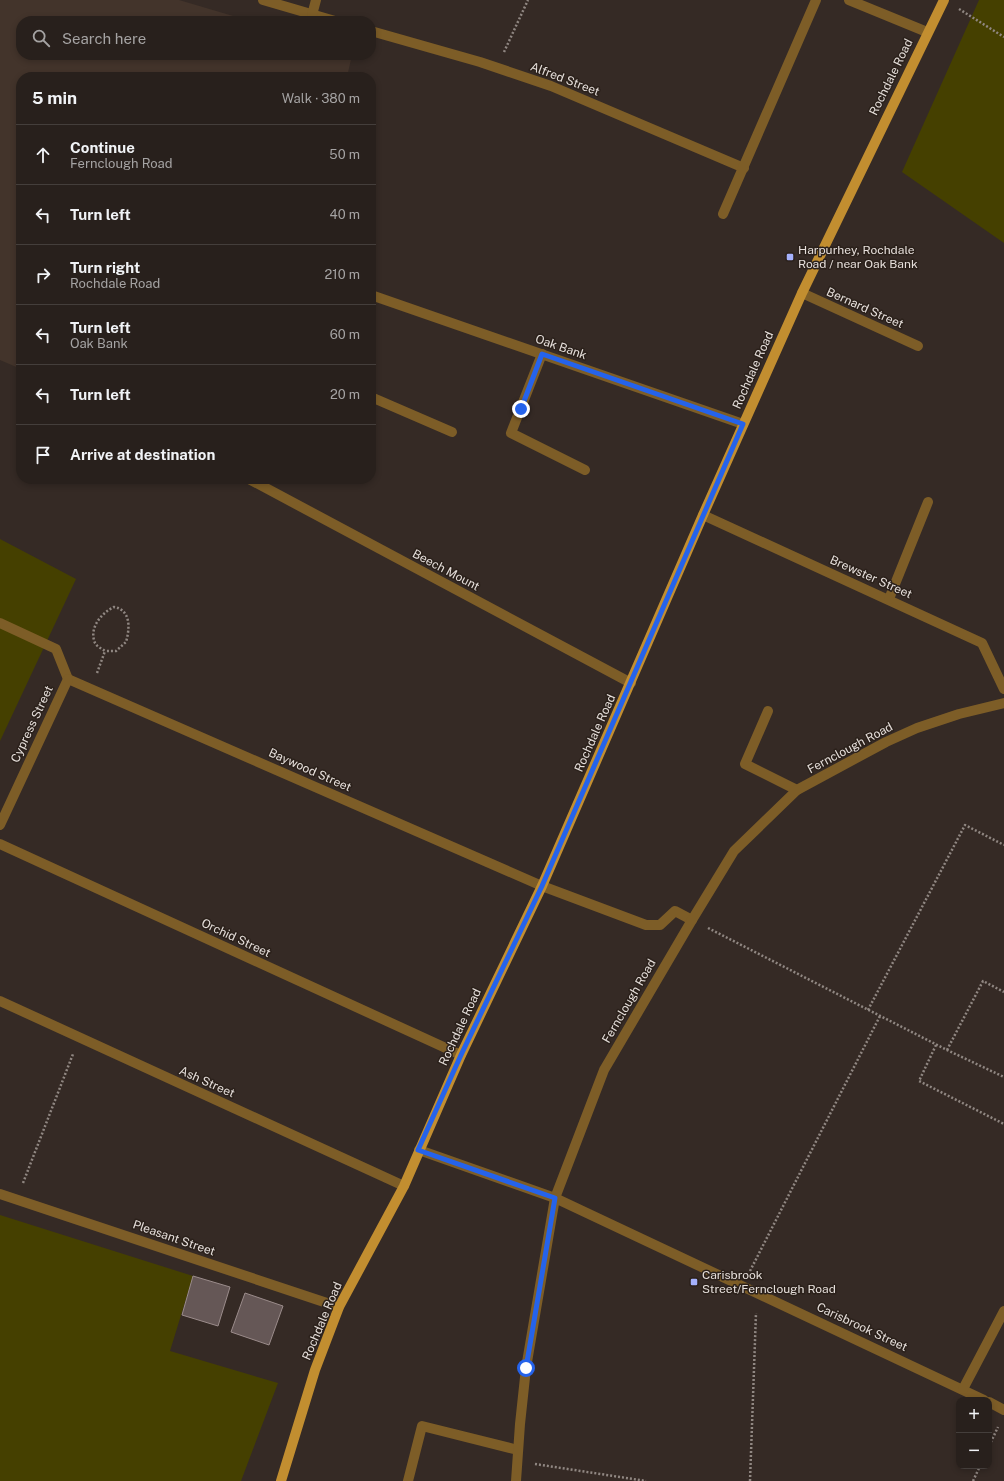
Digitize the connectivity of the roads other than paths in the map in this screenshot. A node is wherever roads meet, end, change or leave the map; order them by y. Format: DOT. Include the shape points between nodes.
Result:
graph roads {
  1 [pos="263,0"];
  2 [pos="316,0"];
  3 [pos="816,0"];
  4 [pos="849,0"];
  5 [pos="944,0"];
  6 [pos="312,14"];
  7 [pos="319,16"];
  8 [pos="376,32"];
  9 [pos="927,32"];
  10 [pos="744,168"];
  11 [pos="723,214"];
  12 [pos="802,293"];
  13 [pos="376,297"];
  14 [pos="918,346"];
  15 [pos="542,354"];
  16 [pos="376,399"];
  17 [pos="743,424"];
  18 [pos="452,432"];
  19 [pos="585,470"];
  20 [pos="258,484"];
  21 [pos="928,502"];
  22 [pos="702,515"];
  23 [pos="889,600"];
  24 [pos="0,623"];
  25 [pos="68,679"];
  26 [pos="631,683"];
  27 [pos="1004,689"];
  28 [pos="1004,703"];
  29 [pos="768,711"];
  30 [pos="797,790"];
  31 [pos="0,824"];
  32 [pos="0,844"];
  33 [pos="542,886"];
  34 [pos="692,920"];
  35 [pos="0,1001"];
  36 [pos="461,1055"];
  37 [pos="418,1150"];
  38 [pos="404,1186"];
  39 [pos="0,1194"];
  40 [pos="555,1198"];
  41 [pos="339,1307"];
  42 [pos="1004,1311"];
  43 [pos="963,1389"];
  44 [pos="978,1397"];
  45 [pos="992,1405"];
  46 [pos="1002,1415"];
  47 [pos="518,1450"];
  48 [pos="281,1481"];
  49 [pos="408,1481"];
  50 [pos="516,1481"];
  1 -- 6 [label="street"];
  2 -- 6 [label="street"];
  3 -- 10 [label="street"];
  4 -- 9 [label="street"];
  5 -- 9 [label="main road, Rochdale Road"];
  6 -- 7 [label="street"];
  8 -- 10 [label="street, Alfred Street" via="498,68 598,105"];
  9 -- 12 [label="main road, Rochdale Road"];
  10 -- 11 [label="street"];
  12 -- 14 [label="street, Bernard Street"];
  12 -- 17 [label="main road, Rochdale Road"];
  13 -- 15 [label="street, Oak Bank"];
  15 -- 17 [label="street, Oak Bank"];
  15 -- 19 [label="street" via="511,433"];
  16 -- 18 [label="street"];
  17 -- 22 [label="main road, Rochdale Road"];
  20 -- 26 [label="street, Beech Mount"];
  21 -- 23 [label="street"];
  22 -- 23 [label="street, Brewster Street"];
  22 -- 26 [label="main road, Rochdale Road"];
  23 -- 27 [label="street, Brewster Street" via="982,643"];
  24 -- 25 [label="street" via="56,650"];
  25 -- 31 [label="street, Cypress Street"];
  25 -- 33 [label="street, Baywood Street"];
  26 -- 33 [label="main road, Rochdale Road"];
  28 -- 30 [label="street, Fernclough Road" via="917,728"];
  29 -- 30 [label="street" via="746,764"];
  30 -- 34 [label="street, Fernclough Road" via="734,851"];
  32 -- 36 [label="street, Orchid Street"];
  33 -- 34 [label="street, Baywood Street" via="646,925 660,925 675,911"];
  33 -- 36 [label="main road, Rochdale Road"];
  34 -- 40 [label="street, Fernclough Road" via="604,1070"];
  35 -- 38 [label="street, Ash Street"];
  36 -- 37 [label="main road, Rochdale Road"];
  37 -- 38 [label="main road, Rochdale Road"];
  37 -- 40 [label="street, Carisbrook Street"];
  38 -- 41 [label="main road, Rochdale Road"];
  39 -- 41 [label="street, Pleasant Street"];
  40 -- 43 [label="street, Carisbrook Street"];
  40 -- 47 [label="street, Fernclough Road" via="526,1368"];
  41 -- 48 [label="main road, Rochdale Road" via="315,1370"];
  42 -- 43 [label="street"];
  43 -- 44 [label="street, Carisbrook Street"];
  45 -- 46 [label="street"];
  47 -- 49 [label="street" via="422,1426"];
  47 -- 50 [label="street, Fernclough Road"];
}
